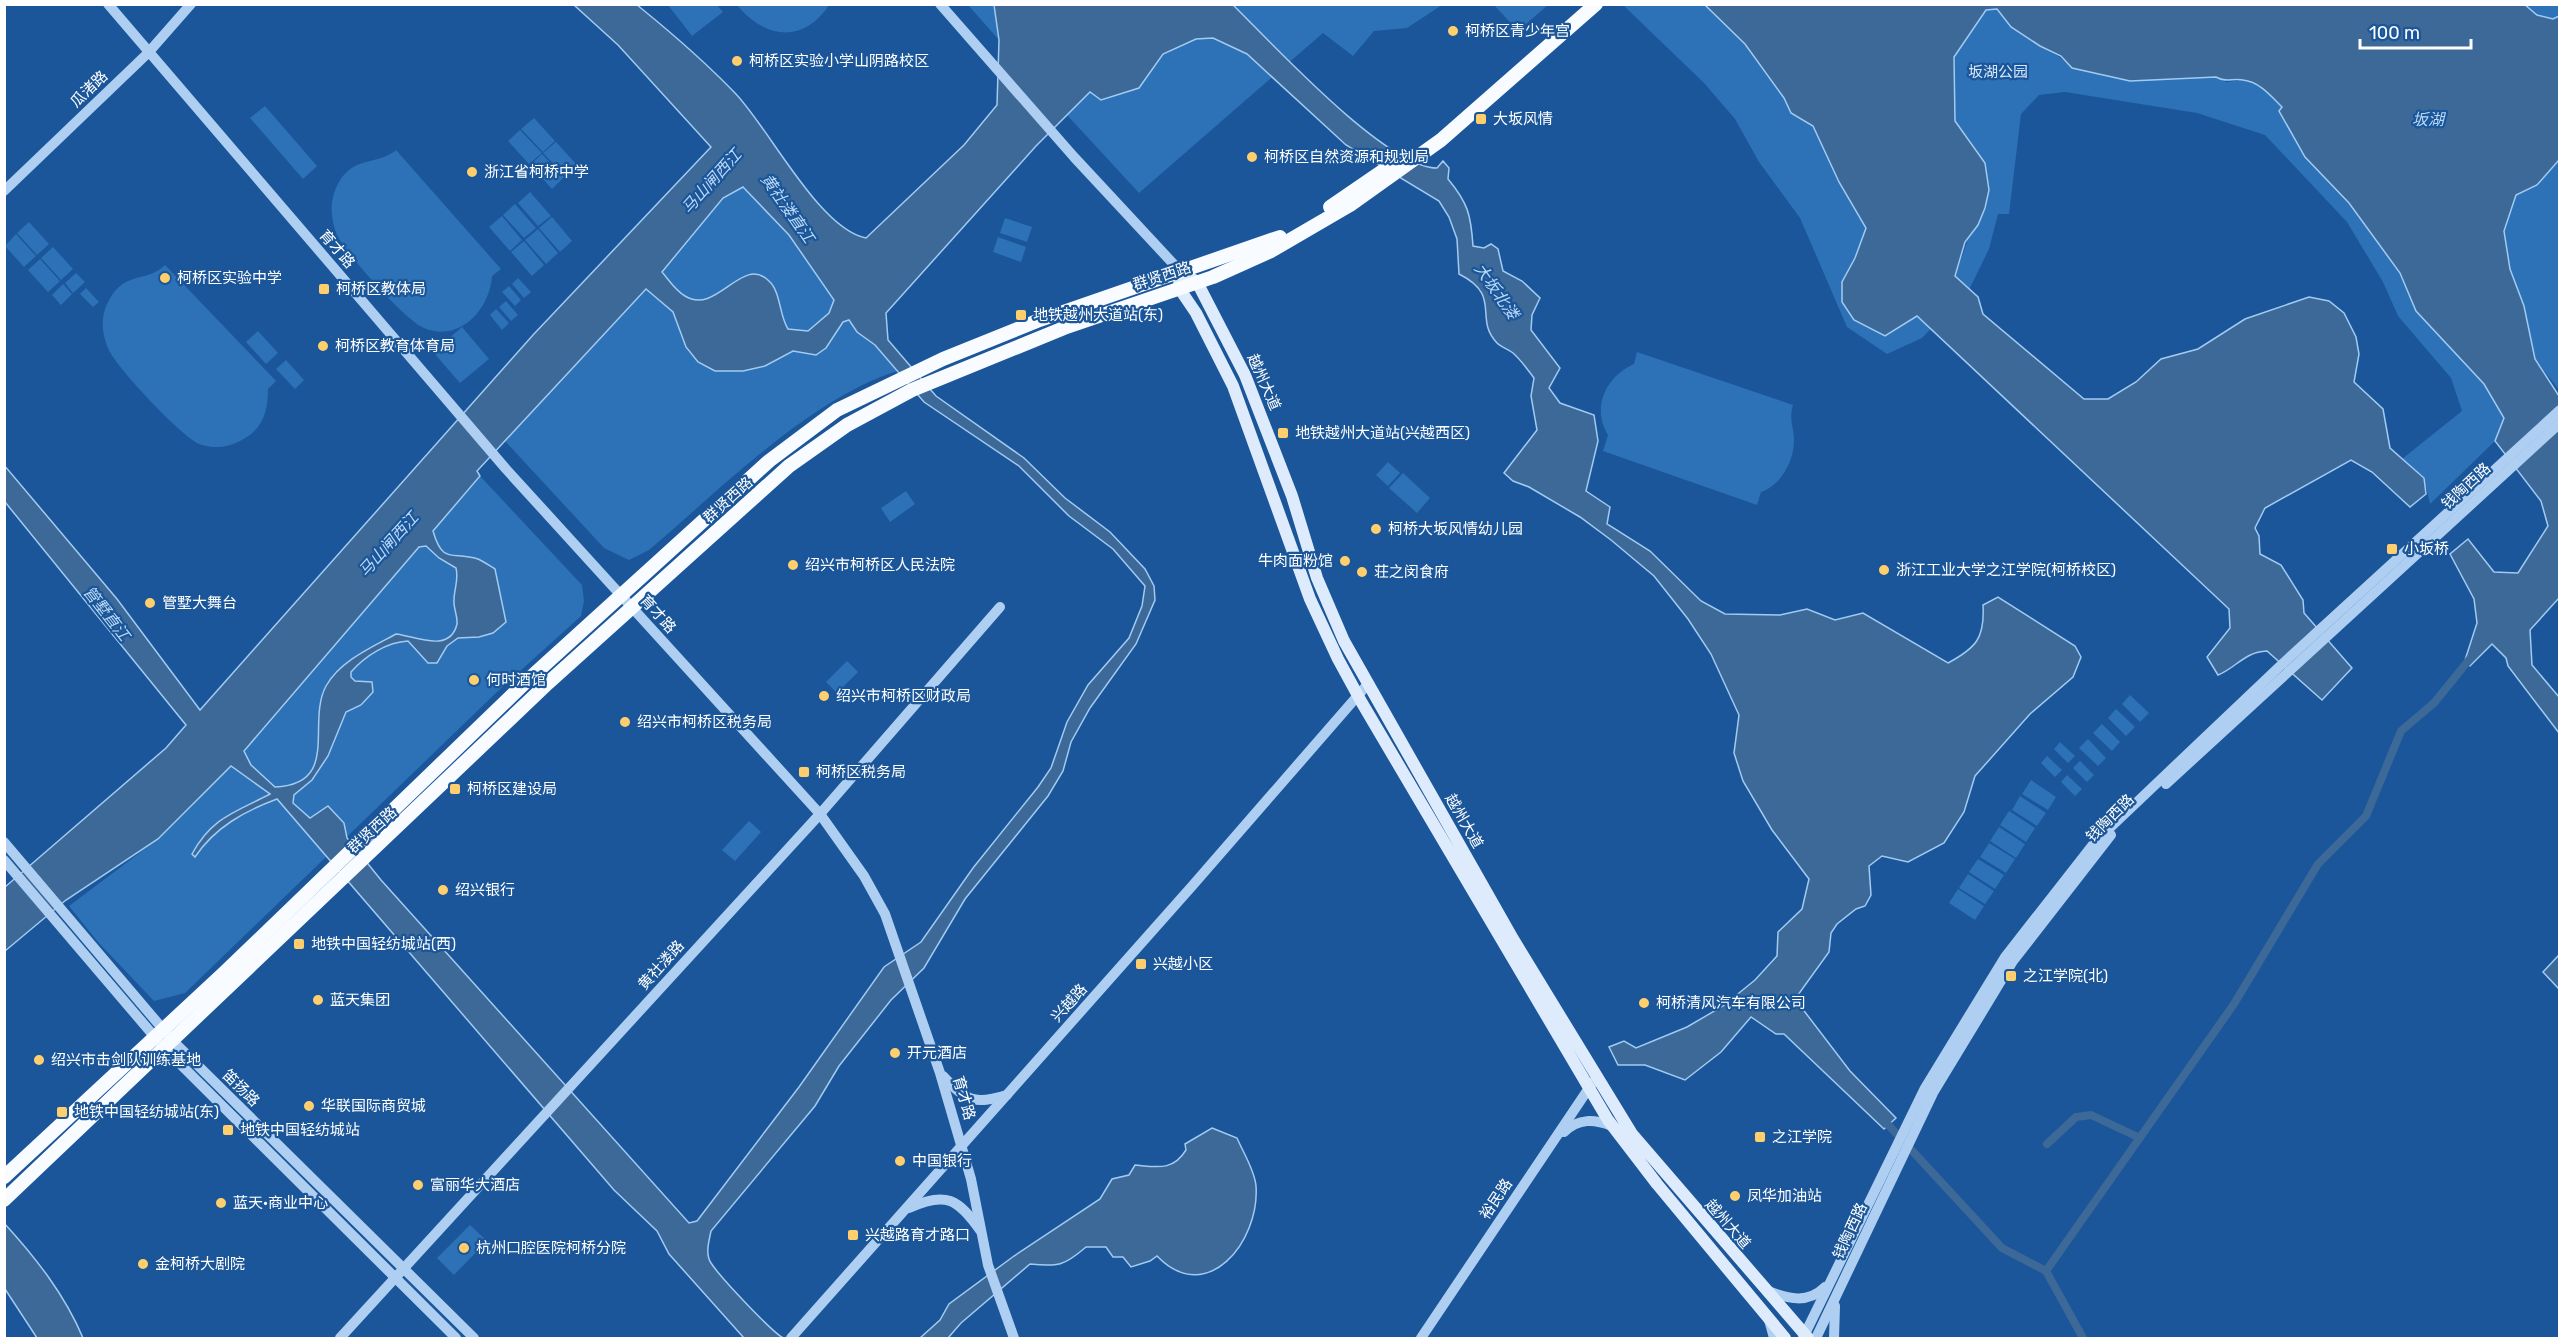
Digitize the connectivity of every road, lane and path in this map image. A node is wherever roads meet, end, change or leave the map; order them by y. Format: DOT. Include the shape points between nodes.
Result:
graph roads {
  1 [pos="108,4"];
  2 [pos="191,4"];
  3 [pos="940,4"];
  4 [pos="1583,4"];
  5 [pos="1596,4"];
  6 [pos="148,53"];
  7 [pos="1410,158"];
  8 [pos="1389,172"];
  9 [pos="4,191"];
  10 [pos="1180,271"];
  11 [pos="1197,282"];
  12 [pos="1179,288"];
  13 [pos="2559,410"];
  14 [pos="2559,423"];
  15 [pos="2490,478"];
  16 [pos="621,595"];
  17 [pos="632,607"];
  18 [pos="1000,607"];
  19 [pos="1367,685"];
  20 [pos="1358,696"];
  21 [pos="820,814"];
  22 [pos="4,842"];
  23 [pos="8,858"];
  24 [pos="159,1033"];
  25 [pos="169,1045"];
  26 [pos="940,1073"];
  27 [pos="1597,1077"];
  28 [pos="1588,1088"];
  29 [pos="1007,1095"];
  30 [pos="1612,1126"];
  31 [pos="962,1145"];
  32 [pos="1549,1147"];
  33 [pos="1900,1149"];
  34 [pos="4,1177"];
  35 [pos="4,1200"];
  36 [pos="904,1211"];
  37 [pos="982,1232"];
  38 [pos="405,1270"];
  39 [pos="395,1280"];
  40 [pos="1831,1280"];
  41 [pos="1767,1291"];
  42 [pos="1836,1297"];
  43 [pos="1769,1320"];
  44 [pos="1808,1337"];
  45 [pos="340,1338"];
  46 [pos="456,1338"];
  47 [pos="474,1338"];
  48 [pos="791,1338"];
  49 [pos="1014,1338"];
  50 [pos="1421,1338"];
  51 [pos="1774,1338"];
  52 [pos="1785,1338"];
  53 [pos="1834,1338"];
  1 -- 6 [label="street, 育才路"];
  2 -- 6 [label="street, 瓜渚路"];
  3 -- 10 [label="street"];
  4 -- 7 [label="main road, 群贤西路"];
  5 -- 7 [label="main road, 群贤西路" via="1455,128"];
  6 -- 9 [label="street, 瓜渚路"];
  6 -- 16 [label="street, 育才路" via="506,469"];
  7 -- 8 [label="main road, 群贤西路"];
  8 -- 10 [label="main road, 群贤西路" via="1275,240"];
  8 -- 11 [label="main road, 群贤西路" via="1350,205 1271,251"];
  10 -- 11 [label="main road"];
  10 -- 12 [label="main road"];
  10 -- 16 [label="main road, 群贤西路" via="1037,321 837,410 769,461"];
  11 -- 12 [label="main road, 群贤西路"];
  11 -- 19 [label="main road, 越州大道" via="1249,384 1292,496 1317,578"];
  12 -- 17 [label="main road, 群贤西路" via="1064,327 912,390 847,425 789,466"];
  12 -- 20 [label="main road, 越州大道" via="1233,386 1310,599"];
  13 -- 15 [label="street"];
  14 -- 15 [label="street, 钱陶西路"];
  15 -- 33 [label="street, 钱陶西路" via="2095,842 2005,957 1925,1088"];
  16 -- 17 [label="street, 育才路"];
  16 -- 24 [label="main road, 群贤西路"];
  17 -- 21 [label="street, 育才路"];
  17 -- 25 [label="main road, 群贤西路"];
  18 -- 21 [label="street, 黄社溇路"];
  19 -- 20 [label="street, 兴越路"];
  19 -- 27 [label="main road, 越州大道"];
  20 -- 28 [label="main road, 越州大道"];
  20 -- 29 [label="street, 兴越路"];
  21 -- 26 [label="street, 育才路" via="864,876 885,914"];
  21 -- 38 [label="street, 黄社溇路"];
  22 -- 23 [label="street, 笛扬路"];
  23 -- 24 [label="street, 笛扬路" via="58,924"];
  23 -- 24 [label="street, 笛扬路" via="68,916"];
  24 -- 25 [label="street, 笛扬路"];
  24 -- 34 [label="main road, 群贤西路"];
  25 -- 35 [label="main road, 群贤西路"];
  25 -- 38 [label="street, 笛扬路"];
  25 -- 39 [label="street, 笛扬路"];
  26 -- 29 [label="street" via="973,1101"];
  26 -- 31 [label="street, 育才路"];
  27 -- 28 [label="street, 裕民路"];
  27 -- 41 [label="main road, 越州大道" via="1632,1134"];
  28 -- 30 [label="main road, 越州大道"];
  28 -- 32 [label="street, 裕民路"];
  29 -- 31 [label="street, 兴越路"];
  30 -- 32 [label="street" via="1591,1120 1572,1124"];
  30 -- 43 [label="main road, 越州大道"];
  31 -- 36 [label="street, 兴越路"];
  31 -- 37 [label="street, 育才路"];
  32 -- 50 [label="street, 裕民路"];
  33 -- 40 [label="street, 钱陶西路"];
  33 -- 42 [label="street, 钱陶西路"];
  36 -- 37 [label="street" via="926,1200 953,1201 964,1207"];
  36 -- 48 [label="street, 兴越路"];
  37 -- 49 [label="street, 育才路" via="1000,1304"];
  38 -- 39 [label="street, 黄社溇路"];
  38 -- 47 [label="street, 笛扬路"];
  39 -- 45 [label="street, 黄社溇路"];
  39 -- 46 [label="street, 笛扬路"];
  40 -- 41 [label="street" via="1816,1295 1794,1300"];
  40 -- 44 [label="street, 钱陶西路"];
  41 -- 44 [label="main road, 越州大道"];
  42 -- 44 [label="street, 钱陶西路"];
  42 -- 53 [label="street"];
  43 -- 51 [label="street"];
  43 -- 52 [label="main road, 越州大道"];
}
